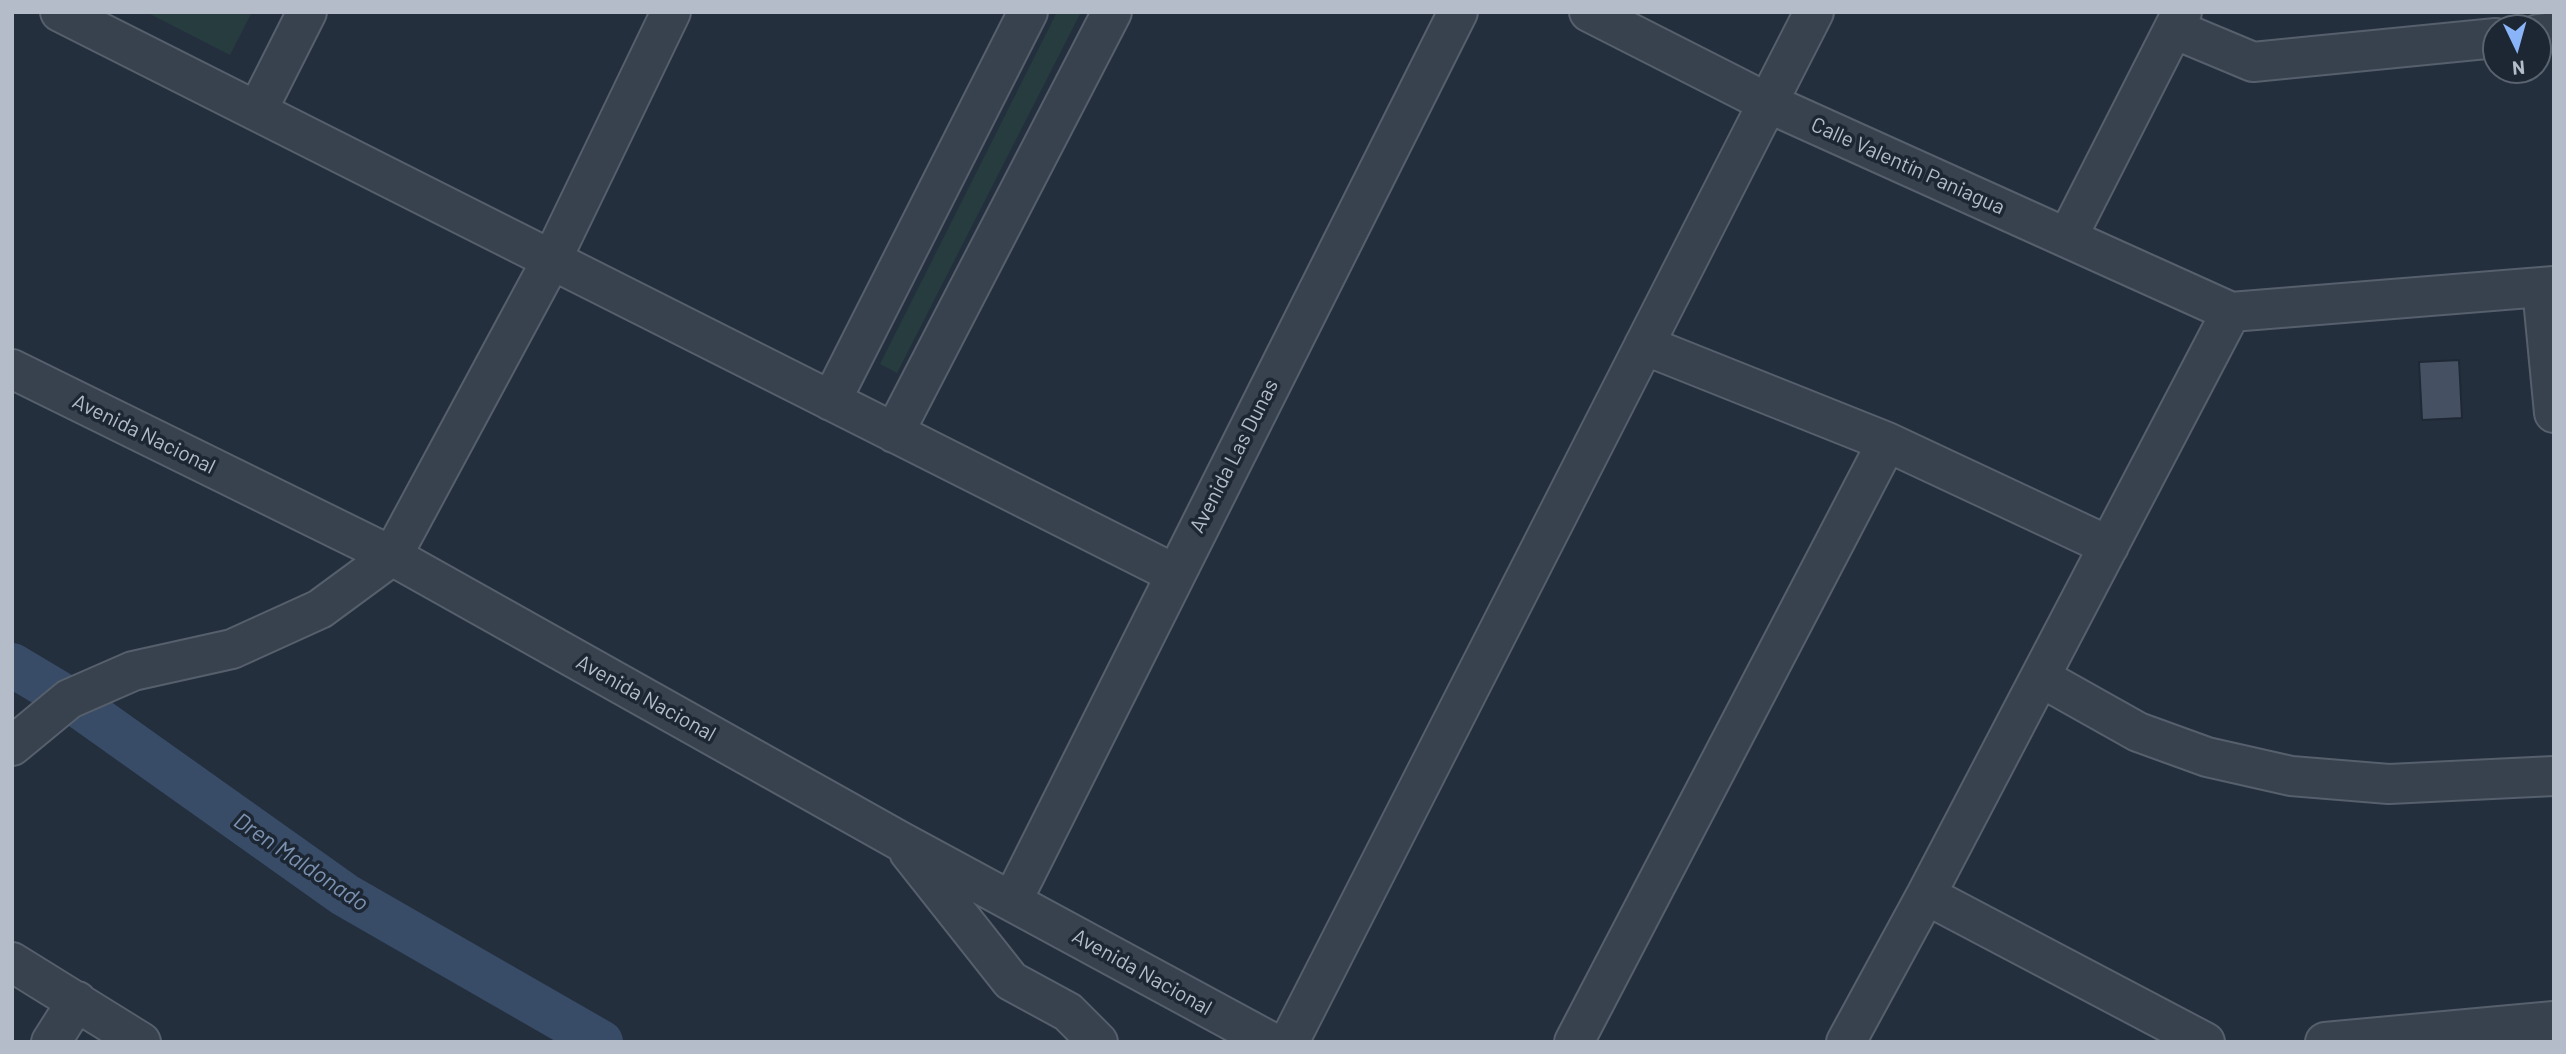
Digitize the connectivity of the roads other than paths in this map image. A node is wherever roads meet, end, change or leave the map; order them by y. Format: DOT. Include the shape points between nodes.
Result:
graph roads {
  1 [pos="60,12"];
  2 [pos="307,12"];
  3 [pos="671,12"];
  4 [pos="1028,12"];
  5 [pos="1112,12"];
  6 [pos="1458,12"];
  7 [pos="1588,12"];
  8 [pos="1814,12"];
  9 [pos="2178,21"];
  10 [pos="2482,39"];
  11 [pos="1768,103"];
  12 [pos="257,111"];
  13 [pos="2067,238"];
  14 [pos="551,261"];
  15 [pos="2548,287"];
  16 [pos="2231,312"];
  17 [pos="1644,345"];
  18 [pos="12,369"];
  19 [pos="831,401"];
  20 [pos="2554,412"];
  21 [pos="894,433"];
  22 [pos="1887,442"];
  23 [pos="2109,546"];
  24 [pos="392,556"];
  25 [pos="1175,574"];
  26 [pos="2040,677"];
  27 [pos="12,746"];
  28 [pos="2554,776"];
  29 [pos="900,841"];
  30 [pos="1926,895"];
  31 [pos="1012,901"];
  32 [pos="12,961"];
  33 [pos="77,1001"];
  34 [pos="2554,1021"];
  35 [pos="51,1042"];
  36 [pos="141,1042"];
  37 [pos="1098,1042"];
  38 [pos="1272,1042"];
  39 [pos="1289,1042"];
  40 [pos="1574,1042"];
  41 [pos="1846,1042"];
  42 [pos="2205,1042"];
  43 [pos="2325,1042"];
  1 -- 12 [label="street"];
  2 -- 12 [label="street"];
  3 -- 14 [label="street"];
  4 -- 19 [label="street"];
  5 -- 21 [label="street"];
  6 -- 25 [label="street, Avenida Las Dunas"];
  7 -- 11 [label="street, Calle Valentín Paniagua"];
  8 -- 11 [label="street"];
  9 -- 10 [label="street" via="2253,62"];
  9 -- 13 [label="street"];
  11 -- 13 [label="street, Calle Valentín Paniagua"];
  11 -- 17 [label="street"];
  12 -- 14 [label="street"];
  13 -- 16 [label="street, Calle Valentín Paniagua"];
  14 -- 19 [label="street"];
  14 -- 24 [label="street"];
  15 -- 16 [label="street"];
  15 -- 20 [label="street"];
  16 -- 23 [label="street"];
  17 -- 22 [label="street"];
  17 -- 39 [label="street"];
  18 -- 24 [label="street, Avenida Nacional"];
  19 -- 21 [label="street"];
  21 -- 25 [label="street"];
  22 -- 23 [label="street"];
  22 -- 40 [label="street"];
  23 -- 26 [label="street"];
  24 -- 27 [label="street" via="320,609 232,649 133,671 69,699"];
  24 -- 29 [label="street, Avenida Nacional"];
  25 -- 31 [label="street, Avenida Las Dunas"];
  26 -- 28 [label="street" via="2138,732 2207,757 2291,776 2389,784"];
  26 -- 30 [label="street"];
  29 -- 31 [label="street, Avenida Nacional"];
  29 -- 37 [label="street" via="1011,981 1068,1013"];
  30 -- 41 [label="street"];
  30 -- 42 [label="street"];
  31 -- 38 [label="street, Avenida Nacional"];
  32 -- 33 [label="street"];
  33 -- 35 [label="street"];
  33 -- 36 [label="street"];
  34 -- 43 [label="street"];
}
